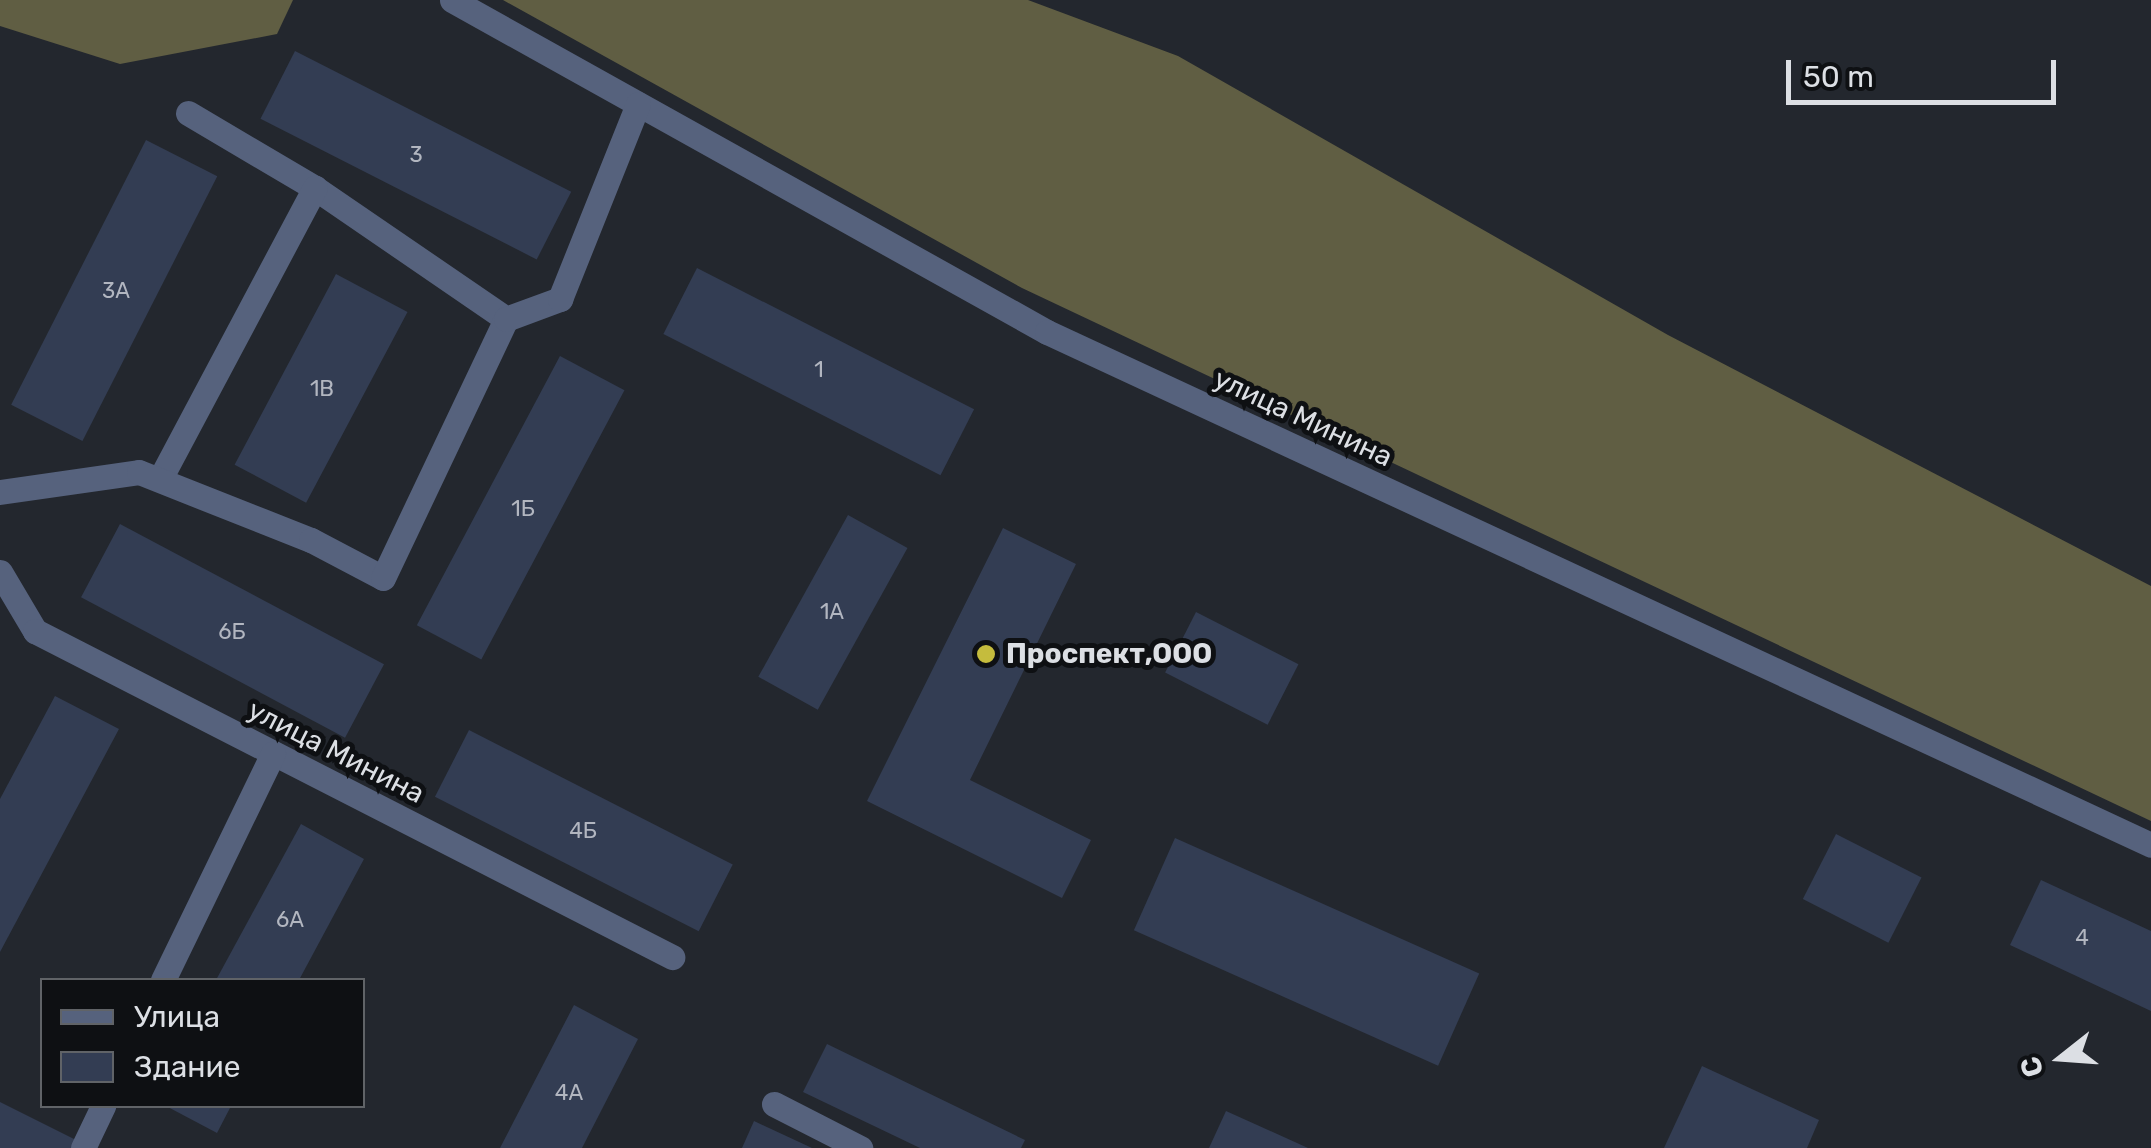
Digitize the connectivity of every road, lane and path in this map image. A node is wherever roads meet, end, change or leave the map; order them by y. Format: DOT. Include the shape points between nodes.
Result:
graph roads {
  1 [pos="452,0"];
  2 [pos="638,104"];
  3 [pos="188,112"];
  4 [pos="315,188"];
  5 [pos="506,319"];
  6 [pos="160,479"];
  7 [pos="0,492"];
  8 [pos="0,572"];
  9 [pos="273,753"];
  10 [pos="2151,845"];
  11 [pos="672,957"];
  12 [pos="165,978"];
  13 [pos="774,1104"];
  14 [pos="102,1108"];
  15 [pos="83,1148"];
  16 [pos="860,1148"];
  1 -- 2 [label="street, улица Минина"];
  2 -- 5 [label="street" via="560,299"];
  2 -- 10 [label="street, улица Минина" via="1047,332"];
  3 -- 4 [label="street"];
  4 -- 5 [label="street"];
  4 -- 6 [label="street"];
  5 -- 6 [label="street" via="383,578 311,540"];
  6 -- 7 [label="street" via="139,472"];
  8 -- 9 [label="street, улица Минина" via="35,630"];
  9 -- 11 [label="street, улица Минина"];
  9 -- 12 [label="street"];
  13 -- 16 [label="street"];
  14 -- 15 [label="street"];
}
